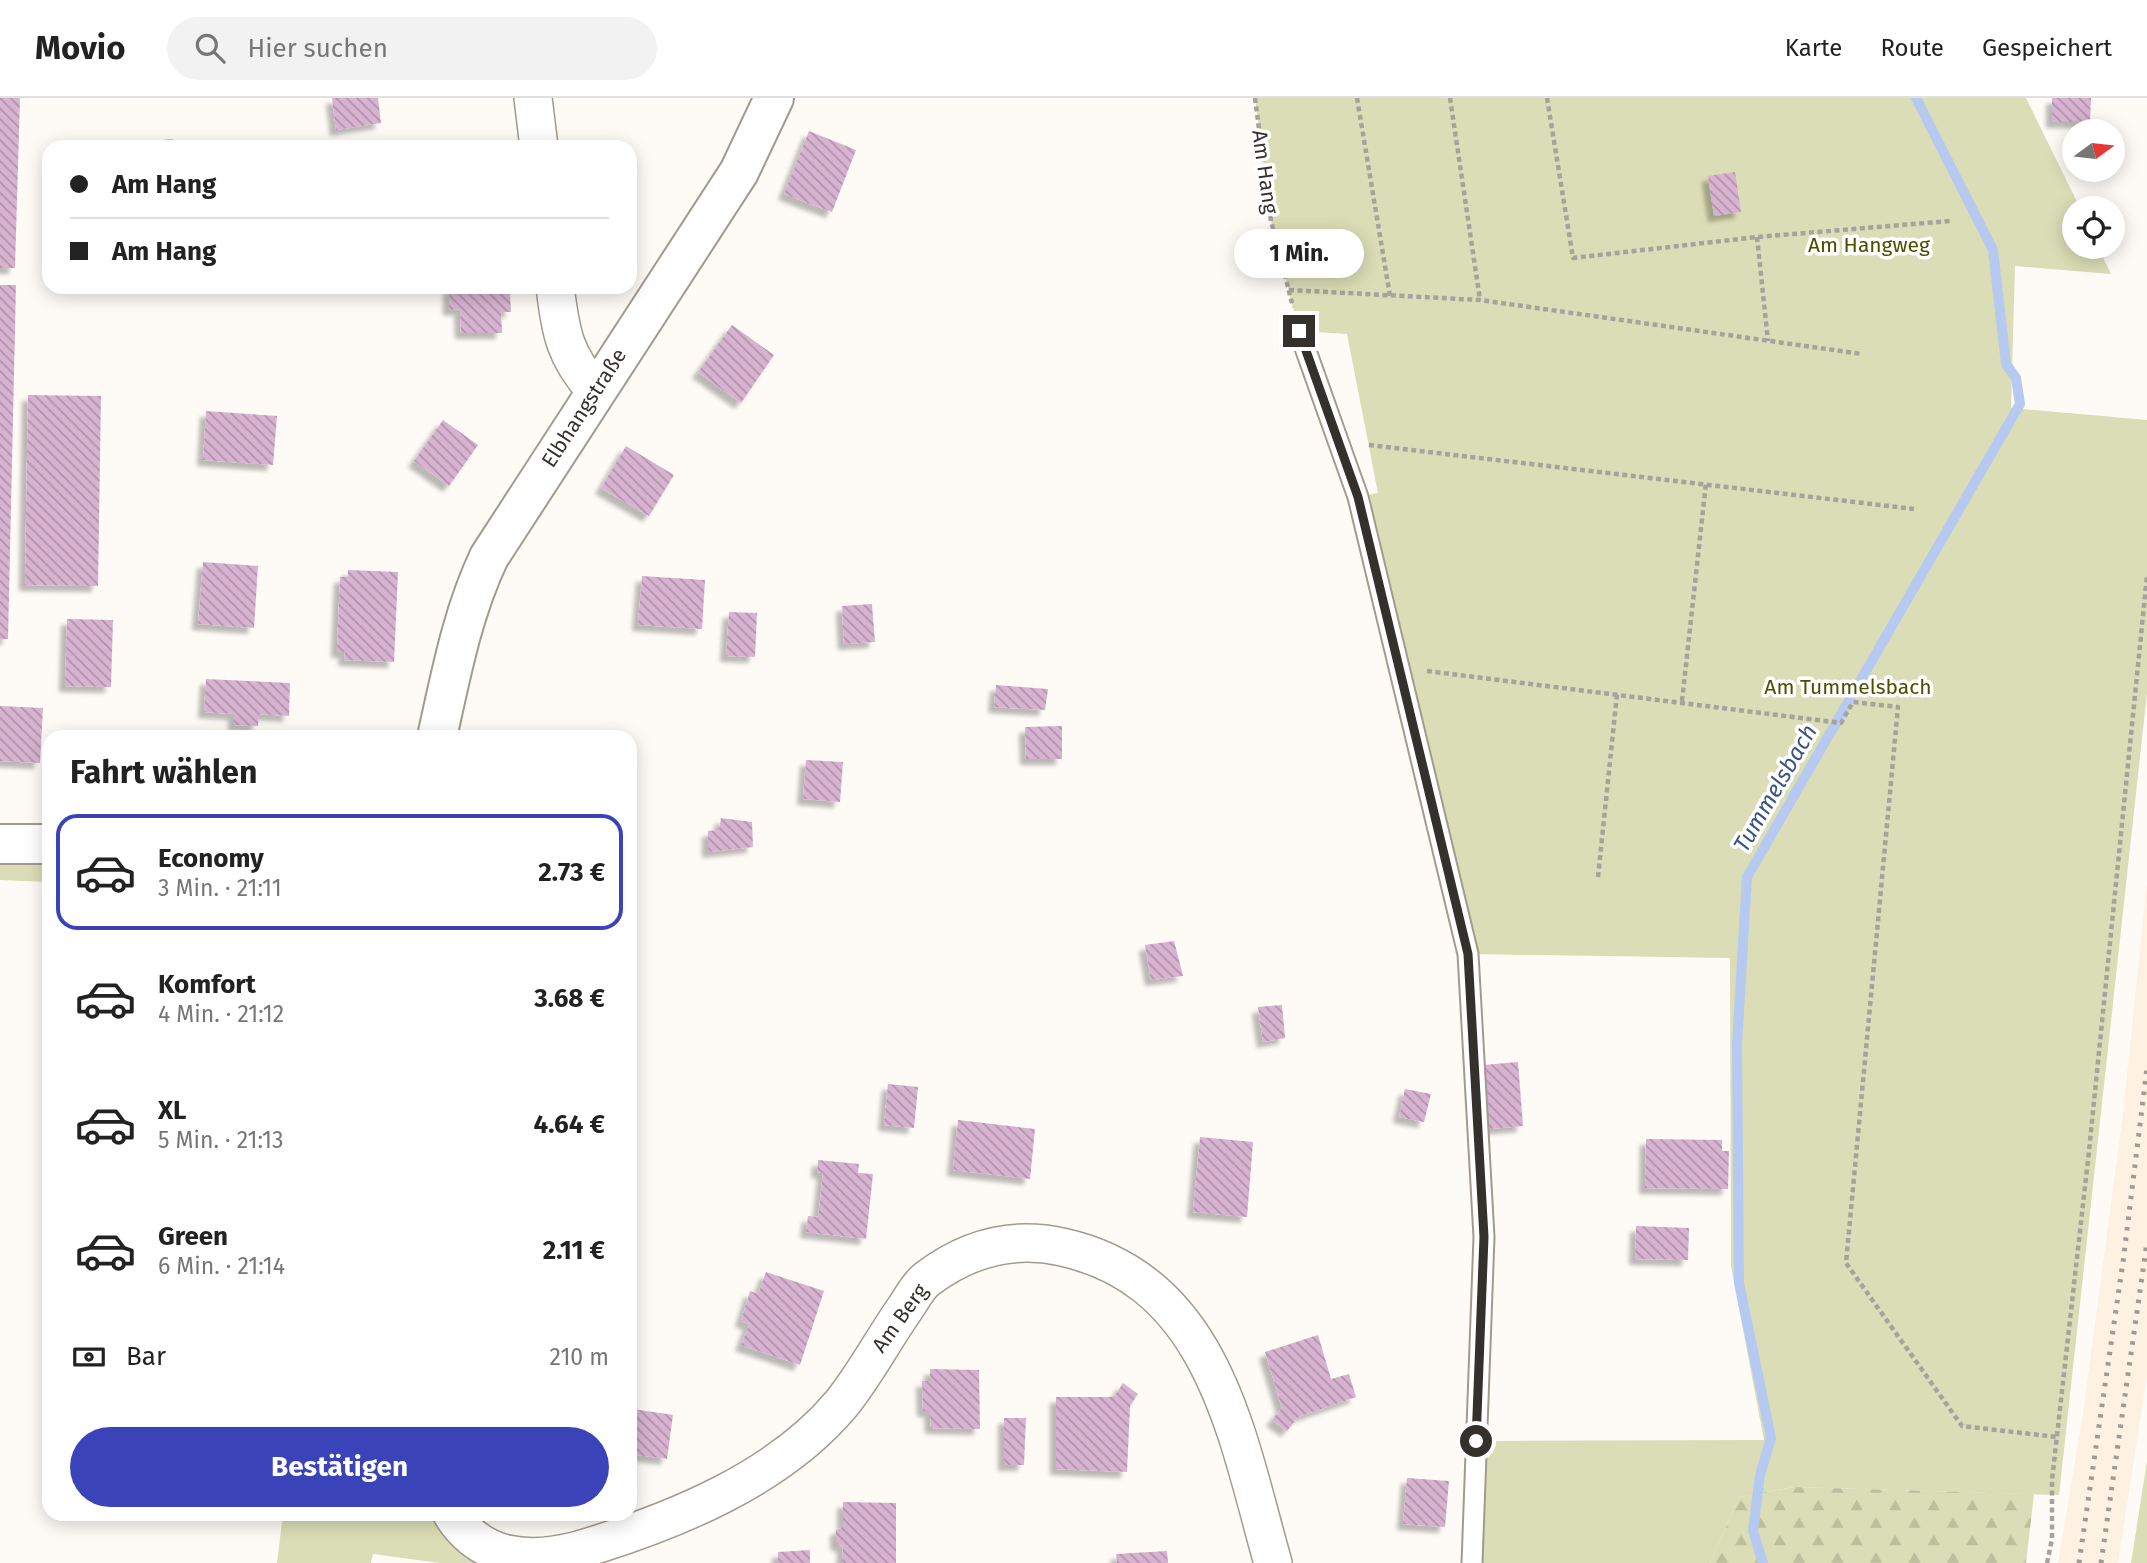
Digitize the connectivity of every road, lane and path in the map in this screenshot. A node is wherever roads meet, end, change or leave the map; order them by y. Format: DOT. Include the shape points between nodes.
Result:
graph roads {
  1 [pos="533,98"];
  2 [pos="774,98"];
  3 [pos="1255,98"];
  4 [pos="1357,98"];
  5 [pos="1450,98"];
  6 [pos="1547,98"];
  7 [pos="538,140"];
  8 [pos="1950,221"];
  9 [pos="1757,237"];
  10 [pos="1289,290"];
  11 [pos="556,294"];
  12 [pos="1390,296"];
  13 [pos="1480,300"];
  14 [pos="1299,331"];
  15 [pos="1768,341"];
  16 [pos="1862,354"];
  17 [pos="595,390"];
  18 [pos="1341,449"];
  19 [pos="1706,483"];
  20 [pos="1914,509"];
  21 [pos="2147,576"];
  22 [pos="1399,667"];
  23 [pos="1616,694"];
  24 [pos="1682,701"];
  25 [pos="439,730"];
  26 [pos="0,844"];
  27 [pos="42,844"];
  28 [pos="1598,877"];
  29 [pos="2057,1437"];
  30 [pos="456,1521"];
  31 [pos="573,1557"];
  32 [pos="1273,1563"];
  33 [pos="1472,1563"];
  34 [pos="2047,1563"];
  1 -- 7 [label="street"];
  2 -- 17 [label="street, Elbhangstraße" via="739,172"];
  3 -- 10 [label="path, Am Hang" via="1271,221"];
  4 -- 12 [label="path"];
  5 -- 13 [label="path"];
  6 -- 9 [label="path" via="1573,258"];
  8 -- 9 [label="path"];
  9 -- 15 [label="path"];
  10 -- 12 [label="path"];
  10 -- 14 [label="path, Am Hang"];
  11 -- 17 [label="street" via="561,337 575,367"];
  12 -- 13 [label="path"];
  13 -- 15 [label="path"];
  14 -- 18 [label="lane"];
  15 -- 16 [label="path"];
  17 -- 25 [label="street, Elbhangstraße" via="489,557 472,592"];
  18 -- 19 [label="path" via="1368,444"];
  18 -- 22 [label="lane" via="1358,497"];
  19 -- 20 [label="path"];
  19 -- 24 [label="path"];
  21 -- 29 [label="path"];
  22 -- 23 [label="path"];
  22 -- 33 [label="lane" via="1468,954 1484,1237"];
  23 -- 24 [label="path"];
  23 -- 28 [label="path"];
  24 -- 29 [label="path" via="1841,723 1853,702 1898,708 1846,1263 1962,1426"];
  26 -- 27 [label="street"];
  29 -- 34 [label="path"];
  30 -- 31 [label="street, Am Berg" via="464,1533 494,1552 534,1559"];
  31 -- 32 [label="street, Am Berg" via="720,1497 803,1442 842,1402 924,1281 956,1261 996,1245 1032,1240 1078,1250 1127,1274 1164,1298 1195,1338 1234,1426"];
}
